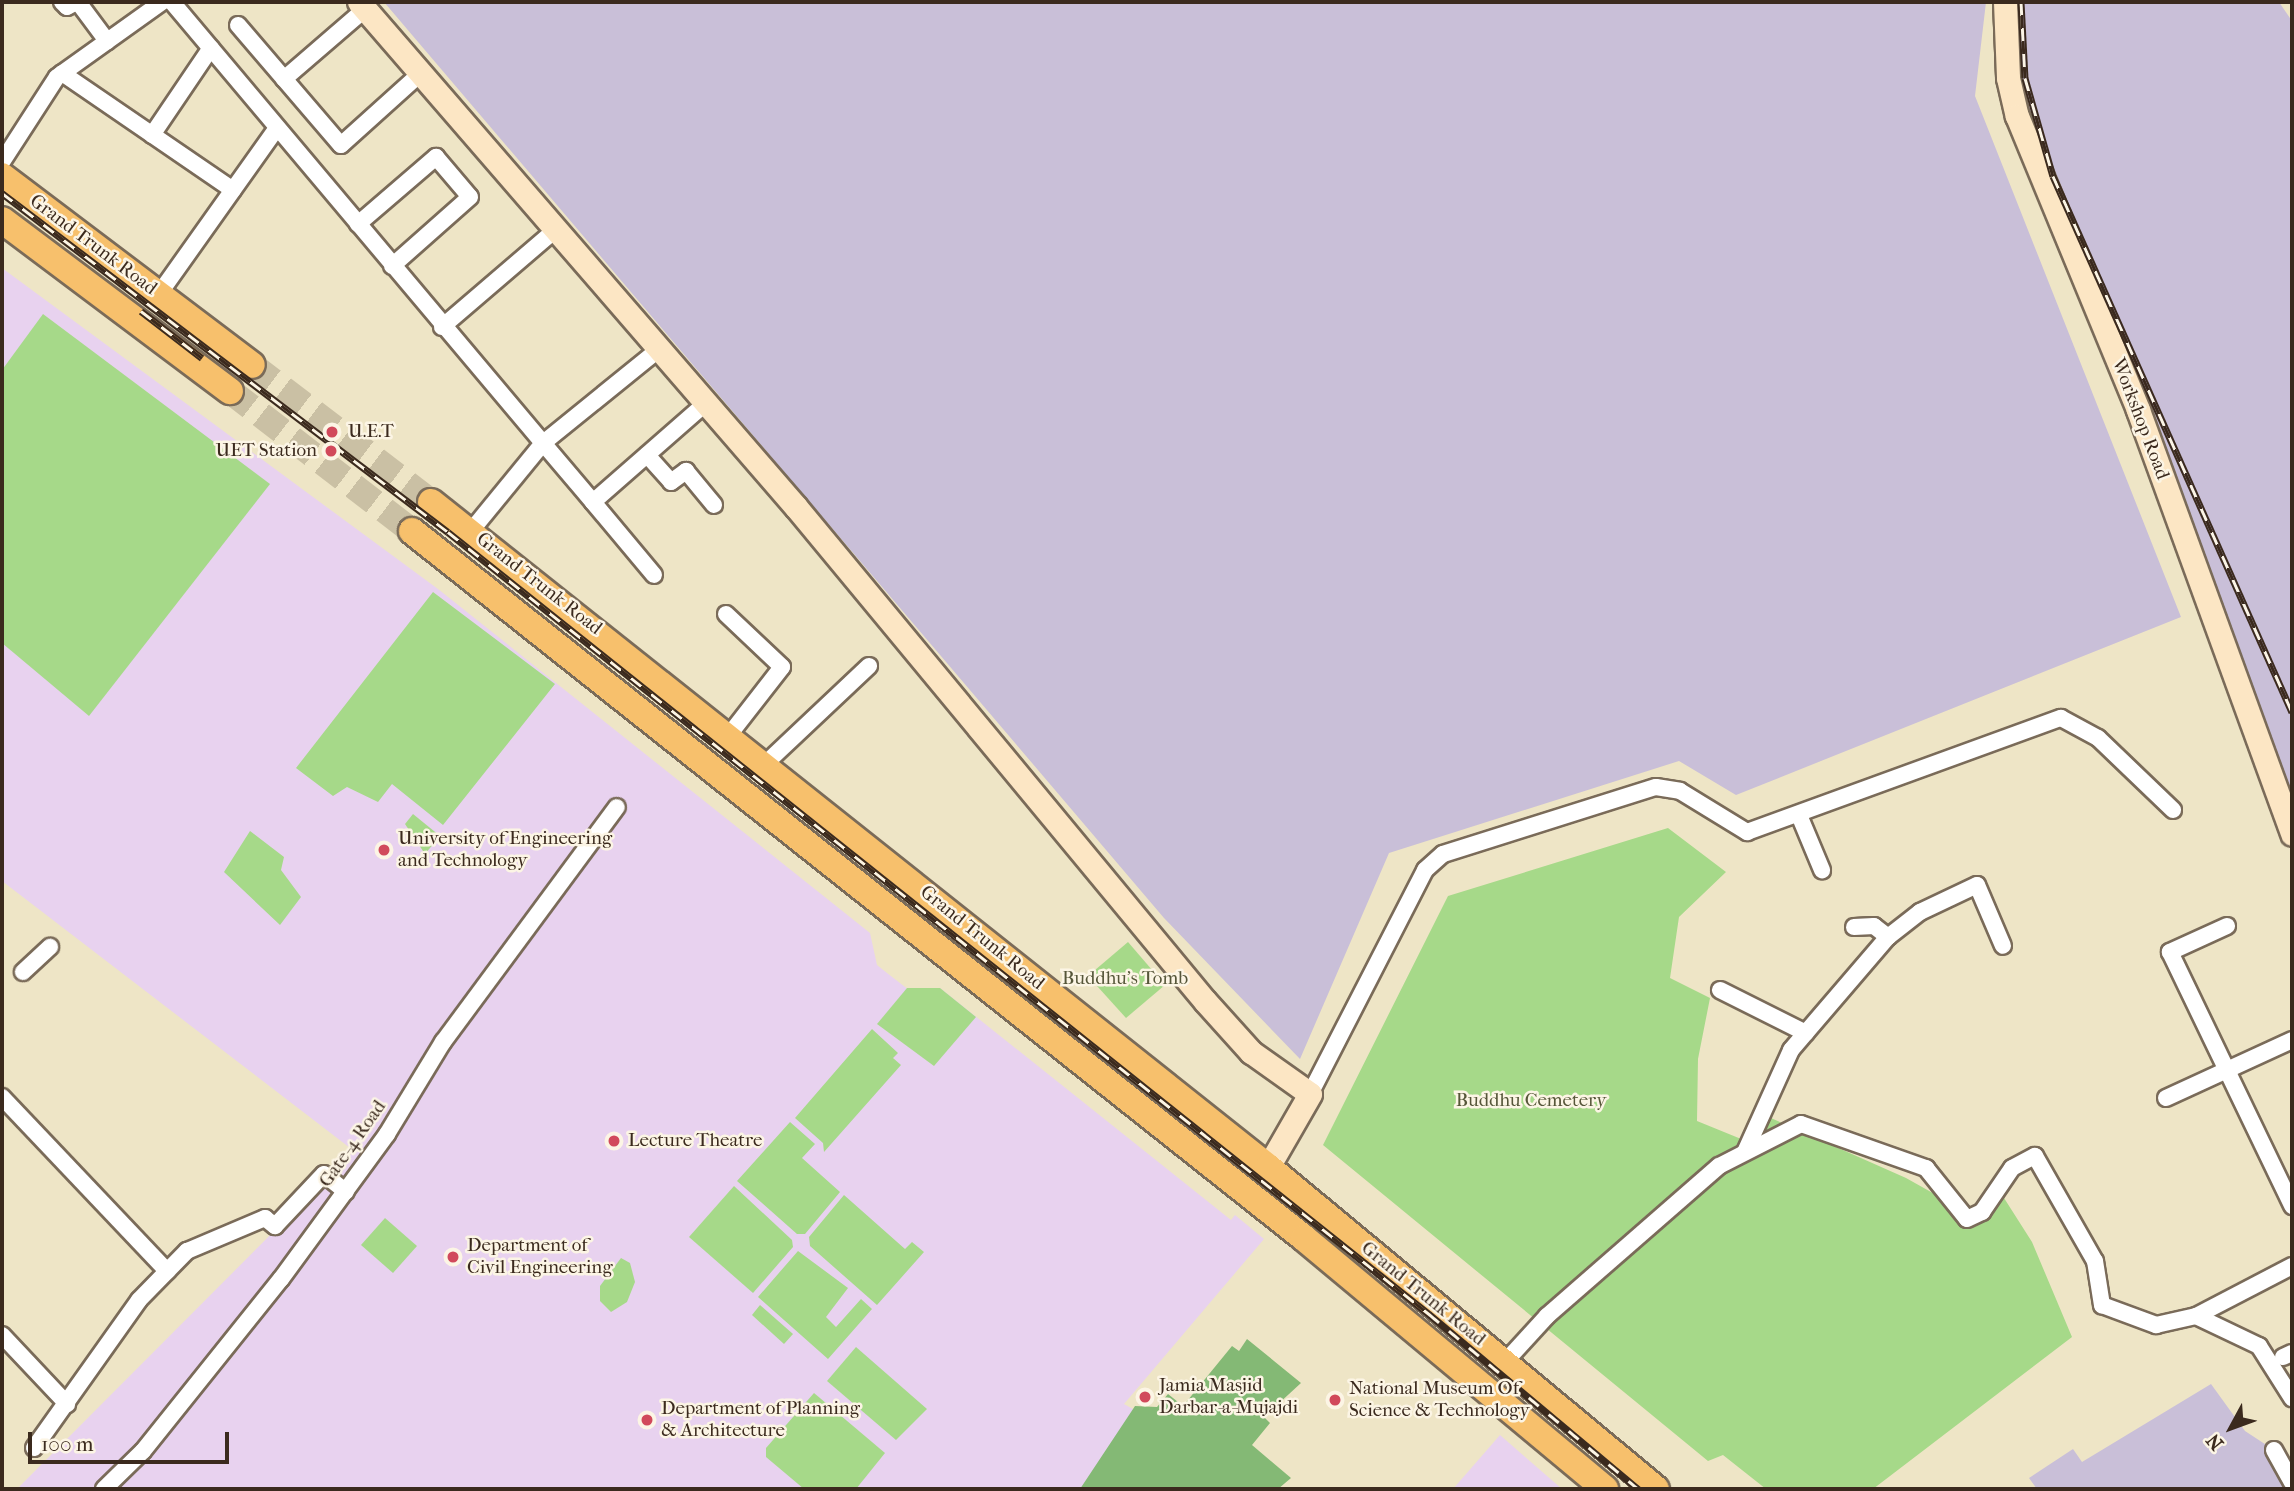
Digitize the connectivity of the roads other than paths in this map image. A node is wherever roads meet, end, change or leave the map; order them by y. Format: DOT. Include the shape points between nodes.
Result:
graph roads {
  1 [pos="62,2"];
  2 [pos="77,2"];
  3 [pos="162,2"];
  4 [pos="172,2"];
  5 [pos="2005,2"];
  6 [pos="362,5"];
  7 [pos="238,25"];
  8 [pos="107,41"];
  9 [pos="211,48"];
  10 [pos="422,72"];
  11 [pos="62,74"];
  12 [pos="284,79"];
  13 [pos="277,128"];
  14 [pos="152,135"];
  15 [pos="2,162"];
  16 [pos="2,176"];
  17 [pos="233,190"];
  18 [pos="2,220"];
  19 [pos="358,224"];
  20 [pos="555,230"];
  21 [pos="392,266"];
  22 [pos="159,294"];
  23 [pos="442,327"];
  24 [pos="658,350"];
  25 [pos="251,365"];
  26 [pos="230,391"];
  27 [pos="705,404"];
  28 [pos="543,443"];
  29 [pos="647,455"];
  30 [pos="431,502"];
  31 [pos="593,502"];
  32 [pos="714,505"];
  33 [pos="412,531"];
  34 [pos="471,531"];
  35 [pos="654,575"];
  36 [pos="726,614"];
  37 [pos="869,666"];
  38 [pos="677,693"];
  39 [pos="653,718"];
  40 [pos="729,735"];
  41 [pos="765,765"];
  42 [pos="617,807"];
  43 [pos="2173,810"];
  44 [pos="1799,815"];
  45 [pos="2292,834"];
  46 [pos="1822,870"];
  47 [pos="2227,926"];
  48 [pos="1854,927"];
  49 [pos="1888,937"];
  50 [pos="2003,946"];
  51 [pos="50,947"];
  52 [pos="23,972"];
  53 [pos="1720,990"];
  54 [pos="1807,1033"];
  55 [pos="2292,1040"];
  56 [pos="2227,1070"];
  57 [pos="1310,1094"];
  58 [pos="2,1097"];
  59 [pos="2166,1098"];
  60 [pos="1745,1152"];
  61 [pos="1268,1167"];
  62 [pos="345,1192"];
  63 [pos="2292,1206"];
  64 [pos="2292,1266"];
  65 [pos="167,1271"];
  66 [pos="2196,1316"];
  67 [pos="2,1335"];
  68 [pos="1505,1362"];
  69 [pos="2292,1398"];
  70 [pos="67,1404"];
  71 [pos="34,1448"];
  72 [pos="2274,1450"];
  73 [pos="2292,1482"];
  74 [pos="104,1489"];
  75 [pos="1605,1489"];
  76 [pos="1656,1489"];
  1 -- 2 [label="street" via="67,7"];
  2 -- 8 [label="street"];
  3 -- 8 [label="street"];
  4 -- 9 [label="street"];
  5 -- 45 [label="street, Workshop Road" via="2008,78 2017,117 2138,410"];
  6 -- 10 [label="street"];
  6 -- 12 [label="street"];
  7 -- 12 [label="street"];
  8 -- 11 [label="street"];
  9 -- 13 [label="street"];
  9 -- 14 [label="street"];
  10 -- 12 [label="street" via="341,145"];
  10 -- 20 [label="street"];
  11 -- 14 [label="street"];
  11 -- 15 [label="street"];
  13 -- 17 [label="street"];
  13 -- 19 [label="street"];
  14 -- 17 [label="street"];
  16 -- 22 [label="main road, Grand Trunk Road"];
  17 -- 22 [label="street"];
  18 -- 26 [label="main road, Grand Trunk Road"];
  19 -- 21 [label="street"];
  19 -- 21 [label="street" via="436,157 470,197"];
  20 -- 23 [label="street"];
  20 -- 24 [label="street"];
  21 -- 23 [label="street"];
  22 -- 25 [label="main road, Grand Trunk Road"];
  23 -- 28 [label="street"];
  24 -- 27 [label="street"];
  24 -- 28 [label="street"];
  27 -- 29 [label="street"];
  27 -- 57 [label="street" via="1205,1000 1251,1052"];
  28 -- 31 [label="street"];
  28 -- 34 [label="street"];
  29 -- 31 [label="street"];
  29 -- 32 [label="street" via="671,482 686,471"];
  30 -- 34 [label="main road, Grand Trunk Road"];
  31 -- 35 [label="street"];
  33 -- 39 [label="main road, Grand Trunk Road"];
  34 -- 38 [label="main road, Grand Trunk Road"];
  36 -- 40 [label="street" via="782,667"];
  37 -- 41 [label="street"];
  38 -- 39 [label="main road"];
  38 -- 40 [label="main road, Grand Trunk Road"];
  39 -- 75 [label="main road, Grand Trunk Road" via="1304,1238"];
  40 -- 41 [label="main road, Grand Trunk Road"];
  41 -- 61 [label="main road, Grand Trunk Road"];
  42 -- 62 [label="street, Gate-4 Road" via="443,1042"];
  43 -- 44 [label="street" via="2098,738 2061,718"];
  44 -- 46 [label="street"];
  44 -- 57 [label="street" via="1747,832 1679,791 1656,786 1432,861"];
  47 -- 56 [label="street" via="2171,952"];
  48 -- 49 [label="street" via="1874,926"];
  49 -- 50 [label="street" via="1920,912 1977,885"];
  49 -- 54 [label="street"];
  51 -- 52 [label="street"];
  53 -- 54 [label="street"];
  54 -- 60 [label="street" via="1791,1050"];
  55 -- 56 [label="street"];
  56 -- 59 [label="street"];
  56 -- 63 [label="street"];
  57 -- 61 [label="street"];
  58 -- 65 [label="street"];
  60 -- 66 [label="street" via="1801,1124 1926,1168 1966,1219 1982,1212 2012,1168 2035,1156 2095,1261 2102,1305 2156,1325"];
  60 -- 68 [label="street" via="1719,1166 1547,1316"];
  61 -- 68 [label="main road, Grand Trunk Road"];
  62 -- 65 [label="street" via="324,1174 275,1226 265,1218 187,1251"];
  62 -- 74 [label="street, Gate-4 Road" via="212,1367"];
  64 -- 66 [label="street"];
  65 -- 70 [label="street"];
  66 -- 69 [label="street" via="2259,1346"];
  67 -- 70 [label="street"];
  68 -- 76 [label="main road, Grand Trunk Road"];
  70 -- 71 [label="street"];
  72 -- 73 [label="street"];
}
